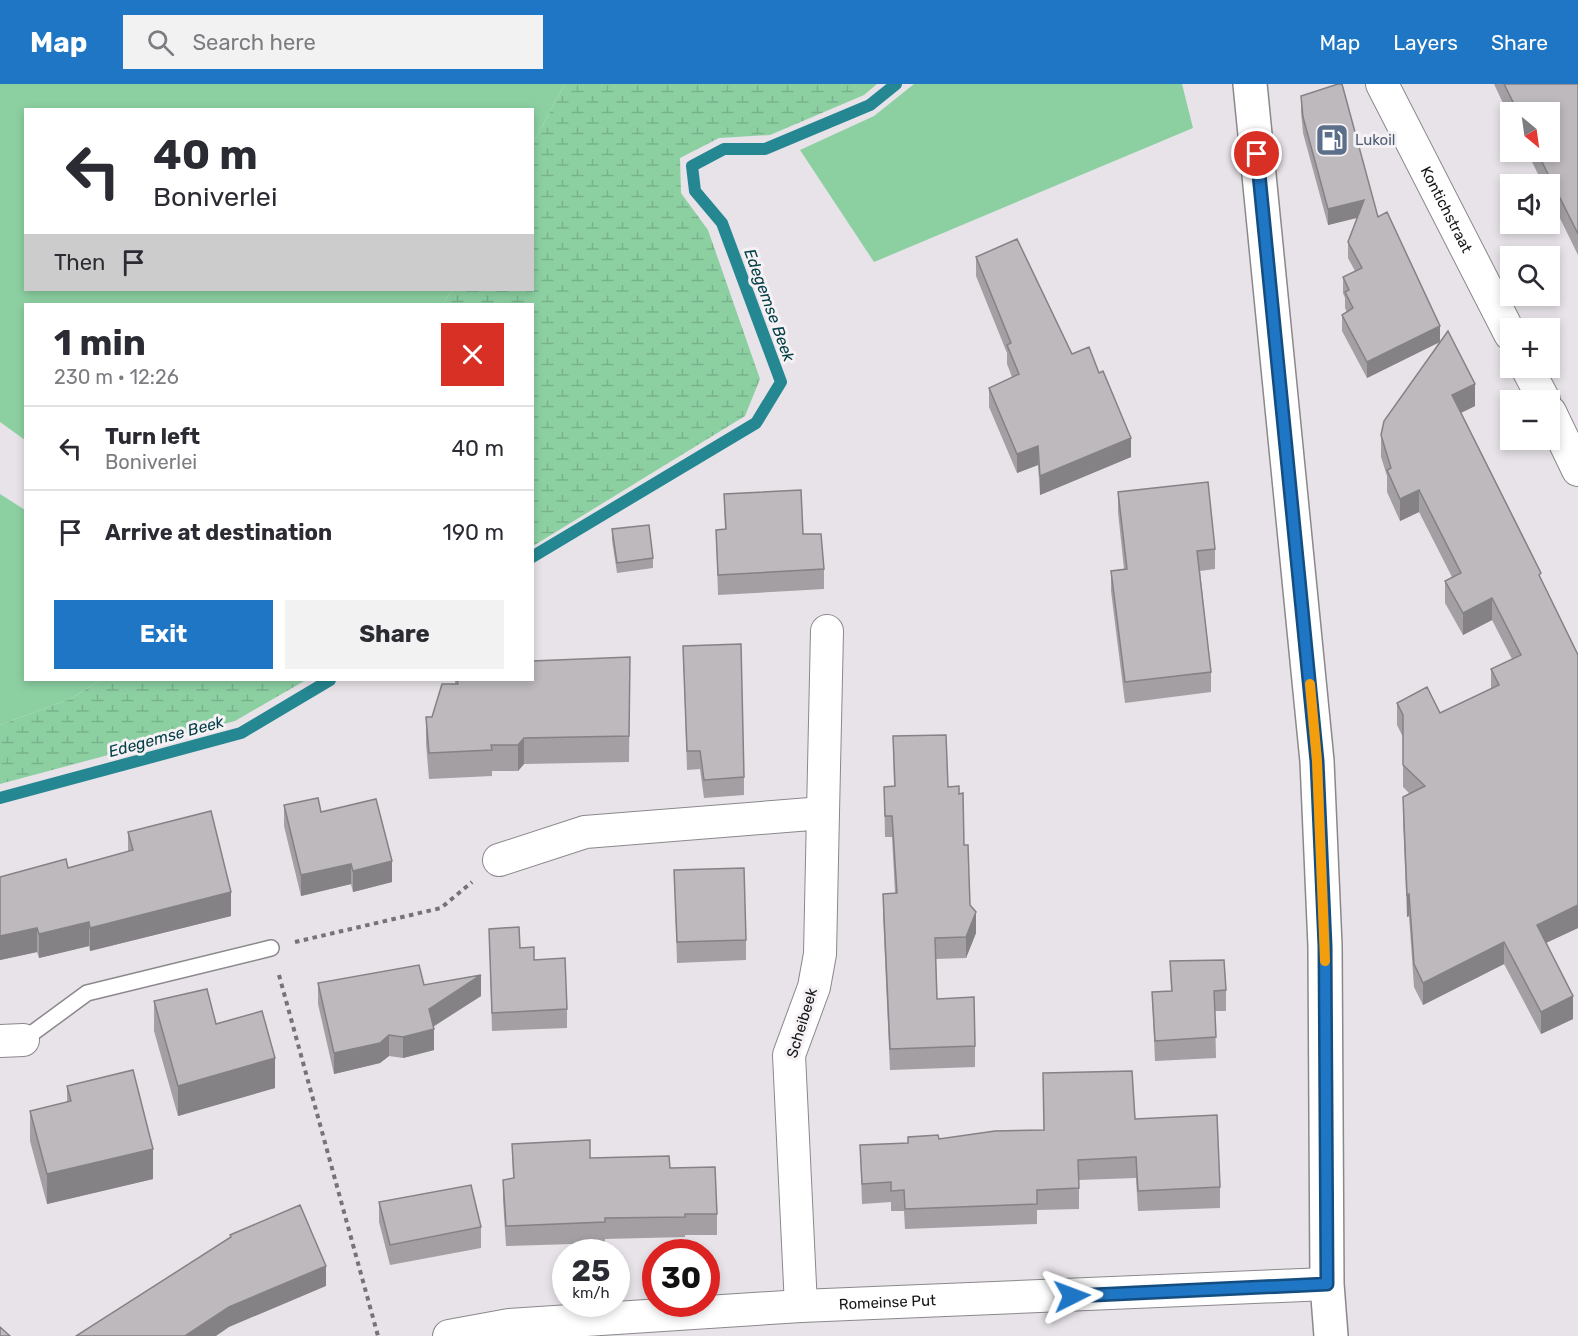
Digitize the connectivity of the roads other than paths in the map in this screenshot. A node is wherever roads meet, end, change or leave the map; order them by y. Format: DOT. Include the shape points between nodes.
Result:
graph roads {
  1 [pos="1382,84"];
  2 [pos="1255,92"];
  3 [pos="1502,318"];
  4 [pos="1560,433"];
  5 [pos="1578,470"];
  6 [pos="827,632"];
  7 [pos="823,813"];
  8 [pos="499,860"];
  9 [pos="272,948"];
  10 [pos="12,1040"];
  11 [pos="1327,1284"];
  12 [pos="801,1306"];
  13 [pos="449,1336"];
  14 [pos="1331,1336"];
  1 -- 3 [label="street, Kontichstraat"];
  2 -- 11 [label="main road" via="1317,761 1325,946"];
  4 -- 5 [label="street"];
  6 -- 7 [label="street, Scheibeek"];
  7 -- 8 [label="street" via="585,832"];
  7 -- 12 [label="street, Scheibeek" via="820,954 814,987 789,1055"];
  9 -- 10 [label="lane" via="87,993"];
  11 -- 12 [label="street, Romeinse Put"];
  11 -- 14 [label="main road"];
  12 -- 13 [label="street, Romeinse Put" via="509,1325"];
}
